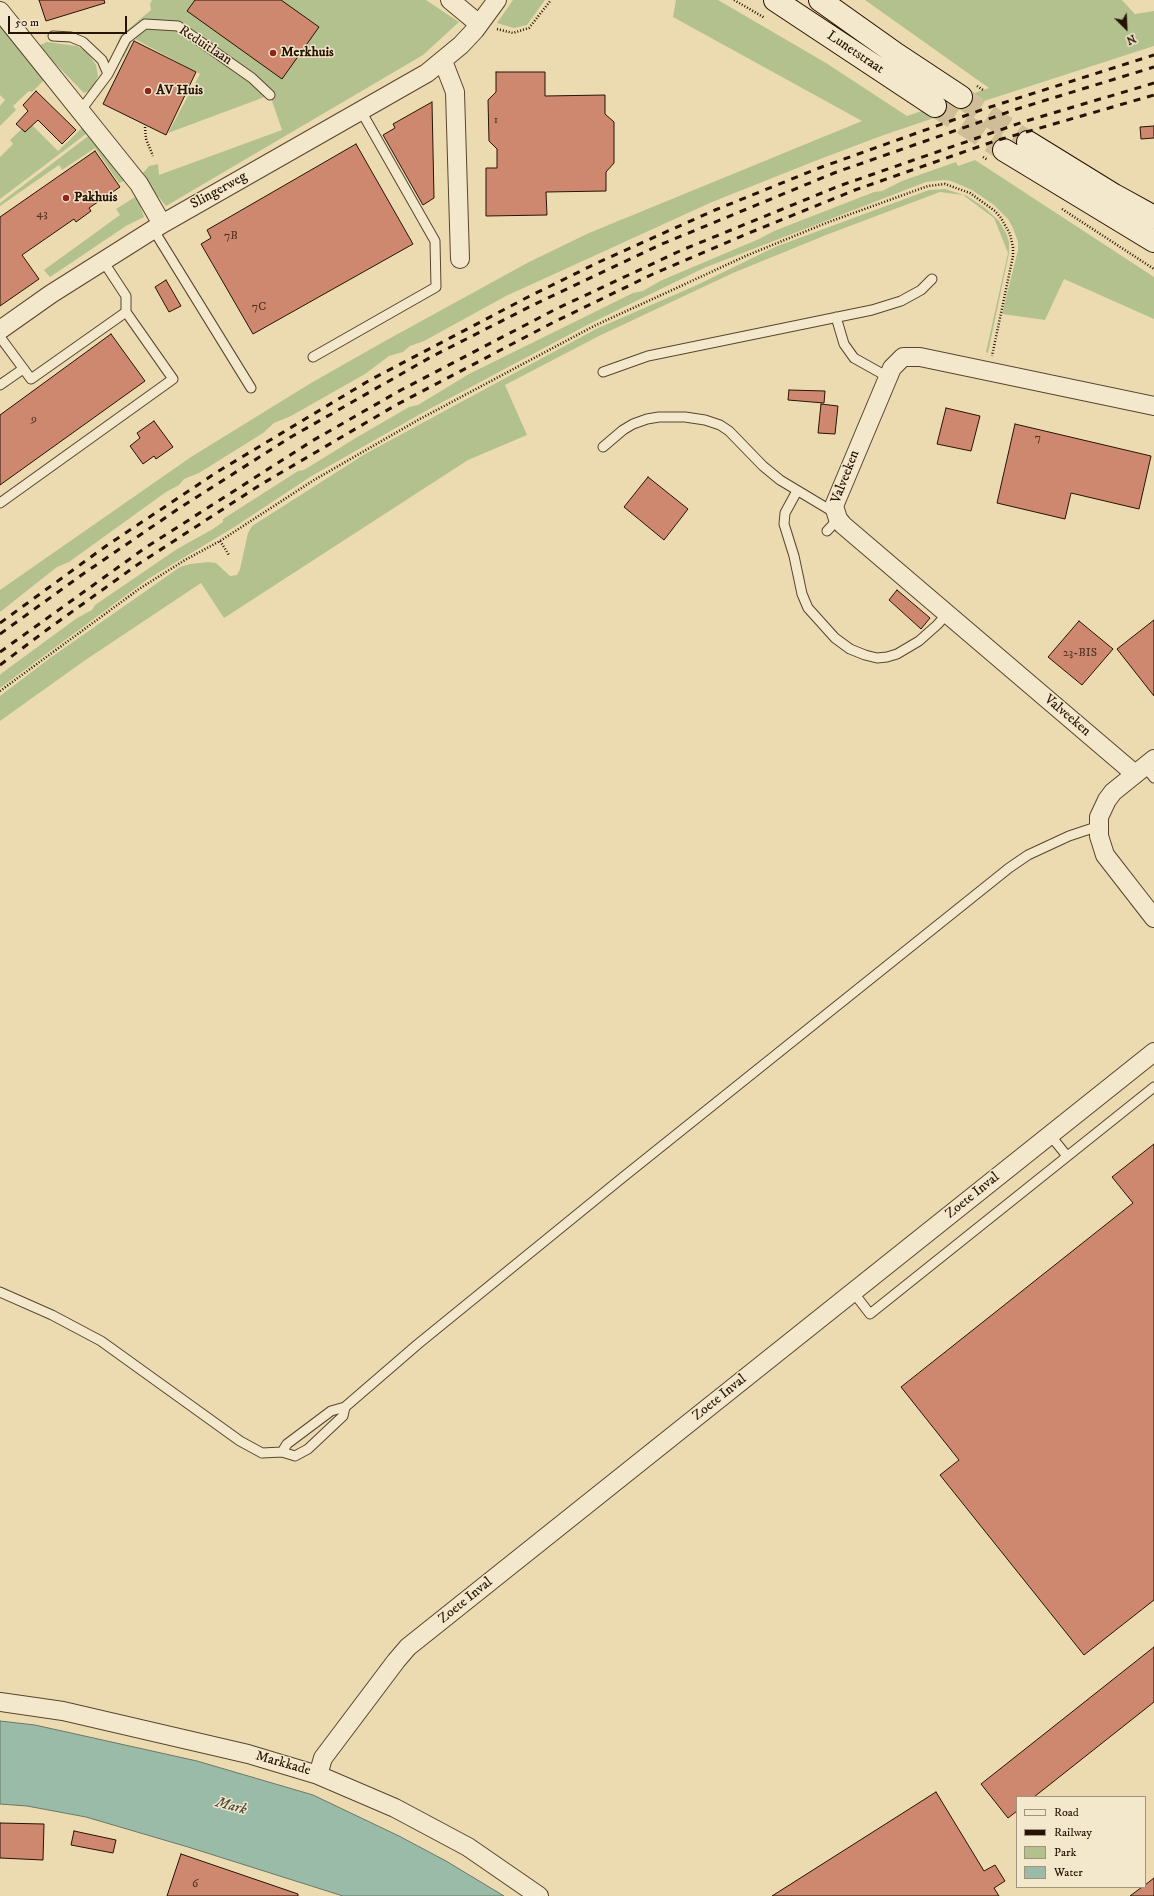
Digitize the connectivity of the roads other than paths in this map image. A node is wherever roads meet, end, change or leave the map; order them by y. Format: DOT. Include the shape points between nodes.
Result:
graph roads {
  1 [pos="450,0"];
  2 [pos="497,0"];
  3 [pos="775,0"];
  4 [pos="820,0"];
  5 [pos="0,12"];
  6 [pos="481,22"];
  7 [pos="52,36"];
  8 [pos="443,61"];
  9 [pos="108,74"];
  10 [pos="270,95"];
  11 [pos="961,97"];
  12 [pos="935,106"];
  13 [pos="81,110"];
  14 [pos="361,111"];
  15 [pos="1028,142"];
  16 [pos="1004,150"];
  17 [pos="1154,217"];
  18 [pos="158,226"];
  19 [pos="1154,241"];
  20 [pos="460,259"];
  21 [pos="103,261"];
  22 [pos="932,279"];
  23 [pos="126,312"];
  24 [pos="836,317"];
  25 [pos="0,330"];
  26 [pos="0,337"];
  27 [pos="313,357"];
  28 [pos="23,368"];
  29 [pos="603,372"];
  30 [pos="888,377"];
  31 [pos="0,385"];
  32 [pos="251,388"];
  33 [pos="1154,406"];
  34 [pos="602,447"];
  35 [pos="797,491"];
  36 [pos="0,503"];
  37 [pos="833,521"];
  38 [pos="947,614"];
  39 [pos="1147,770"];
  40 [pos="1098,826"];
  41 [pos="1154,918"];
  42 [pos="1154,1052"];
  43 [pos="1154,1086"];
  44 [pos="1050,1135"];
  45 [pos="1067,1156"];
  46 [pos="0,1292"];
  47 [pos="853,1292"];
  48 [pos="345,1407"];
  49 [pos="282,1452"];
  50 [pos="0,1702"];
  51 [pos="318,1775"];
  52 [pos="539,1896"];
  1 -- 6 [label="street"];
  2 -- 6 [label="street, Slingerweg"];
  3 -- 12 [label="main road, Lunetstraat"];
  4 -- 11 [label="main road, Lunetstraat"];
  5 -- 13 [label="street"];
  6 -- 8 [label="street, Slingerweg" via="462,45"];
  7 -- 9 [label="lane" via="71,37 83,42 102,60"];
  8 -- 14 [label="street, Slingerweg" via="418,79"];
  8 -- 20 [label="street" via="455,92"];
  9 -- 10 [label="lane, Reduitlaan" via="126,39 145,24 178,26 252,78"];
  9 -- 13 [label="lane, Reduitlaan"];
  13 -- 18 [label="street" via="139,184"];
  14 -- 18 [label="street, Slingerweg"];
  14 -- 27 [label="lane" via="435,241 436,287"];
  15 -- 17 [label="main road"];
  16 -- 19 [label="main road"];
  18 -- 21 [label="street, Slingerweg"];
  18 -- 32 [label="lane"];
  21 -- 23 [label="lane" via="126,296"];
  21 -- 25 [label="street, Slingerweg"];
  22 -- 24 [label="lane" via="921,290 901,301"];
  23 -- 28 [label="lane" via="31,380"];
  23 -- 36 [label="lane" via="173,379"];
  24 -- 29 [label="lane" via="648,356"];
  24 -- 30 [label="lane" via="844,344 854,358"];
  26 -- 28 [label="lane"];
  28 -- 31 [label="lane"];
  30 -- 33 [label="street, Valveeken" via="897,362 912,356"];
  30 -- 37 [label="street, Valveeken" via="835,499"];
  34 -- 35 [label="lane" via="633,424 647,420 659,417 685,417 705,420 720,424 764,466"];
  35 -- 37 [label="lane"];
  35 -- 38 [label="lane" via="785,513 784,524 802,594 808,608 835,638 850,649 865,655 876,658 888,657 919,641"];
  37 -- 38 [label="street, Valveeken" via="842,525"];
  38 -- 39 [label="street, Valveeken"];
  39 -- 40 [label="street" via="1113,792 1099,817"];
  40 -- 41 [label="street" via="1105,855"];
  40 -- 48 [label="lane" via="1028,855 1009,868 616,1183 418,1344"];
  42 -- 44 [label="street, Zoete Inval"];
  43 -- 45 [label="lane"];
  44 -- 45 [label="lane"];
  44 -- 47 [label="street, Zoete Inval"];
  45 -- 47 [label="lane" via="870,1314"];
  46 -- 49 [label="lane" via="52,1315 101,1341 240,1441 262,1453"];
  47 -- 51 [label="street, Zoete Inval" via="408,1647 323,1758"];
  48 -- 49 [label="lane" via="331,1411 287,1444"];
  48 -- 49 [label="lane" via="343,1416 308,1449 295,1456"];
  50 -- 51 [label="street, Markkade" via="63,1711 248,1754"];
  51 -- 52 [label="street, Markkade" via="395,1808 468,1847"];
}
